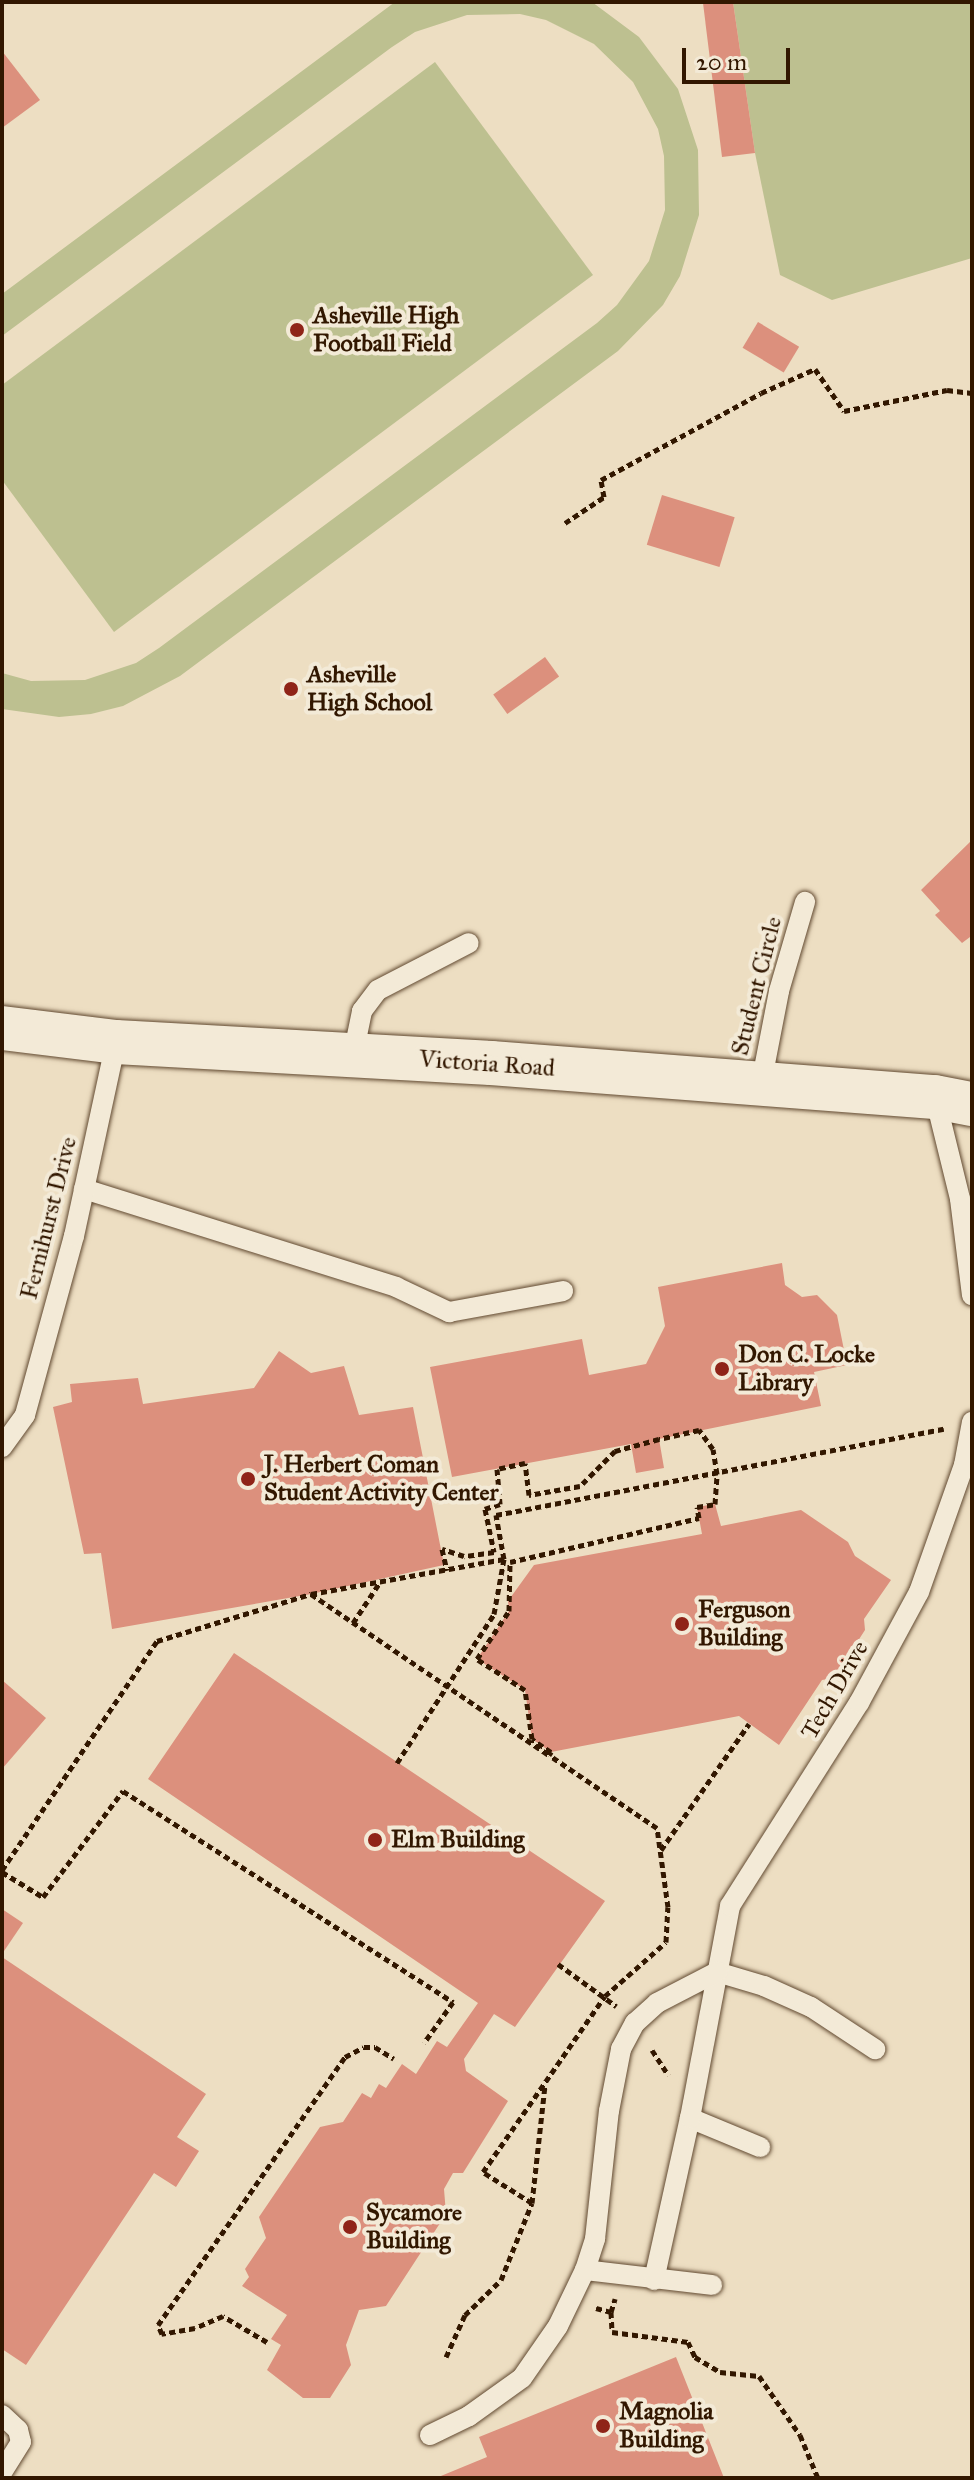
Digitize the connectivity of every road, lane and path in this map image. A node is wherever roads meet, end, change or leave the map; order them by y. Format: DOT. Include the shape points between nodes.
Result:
graph roads {
  1 [pos="972,393"];
  2 [pos="565,523"];
  3 [pos="805,902"];
  4 [pos="469,943"];
  5 [pos="2,1028"];
  6 [pos="116,1042"];
  7 [pos="353,1055"];
  8 [pos="761,1084"];
  9 [pos="960,1105"];
  10 [pos="84,1189"];
  11 [pos="563,1291"];
  12 [pos="972,1295"];
  13 [pos="972,1422"];
  14 [pos="950,1428"];
  15 [pos="2,1447"];
  16 [pos="717,1474"];
  17 [pos="504,1559"];
  18 [pos="447,1570"];
  19 [pos="380,1582"];
  20 [pos="311,1594"];
  21 [pos="353,1623"];
  22 [pos="448,1688"];
  23 [pos="749,1724"];
  24 [pos="549,1755"];
  25 [pos="397,1763"];
  26 [pos="660,1851"];
  27 [pos="2,1871"];
  28 [pos="717,1972"];
  29 [pos="424,2043"];
  30 [pos="875,2049"];
  31 [pos="394,2059"];
  32 [pos="545,2083"];
  33 [pos="690,2118"];
  34 [pos="760,2147"];
  35 [pos="532,2203"];
  36 [pos="585,2270"];
  37 [pos="654,2280"];
  38 [pos="712,2285"];
  39 [pos="611,2312"];
  40 [pos="267,2342"];
  41 [pos="446,2357"];
  42 [pos="2,2415"];
  43 [pos="430,2435"];
  44 [pos="2,2473"];
  45 [pos="818,2478"];
  1 -- 2 [label="path" via="947,390 844,411 815,369 601,480 604,497"];
  3 -- 8 [label="lane, Student Circle" via="779,991"];
  4 -- 7 [label="lane" via="378,990 362,1011"];
  5 -- 6 [label="street, Victoria Road"];
  6 -- 7 [label="street, Victoria Road"];
  6 -- 10 [label="lane, Fernihurst Drive"];
  7 -- 8 [label="street, Victoria Road"];
  8 -- 9 [label="street, Victoria Road"];
  9 -- 12 [label="lane" via="960,1199"];
  10 -- 11 [label="lane" via="396,1287 449,1312"];
  10 -- 15 [label="lane, Fernihurst Drive" via="25,1415"];
  13 -- 28 [label="lane, Tech Drive" via="964,1465 919,1592 859,1703 730,1906"];
  14 -- 16 [label="path"];
  16 -- 17 [label="path" via="496,1515"];
  16 -- 18 [label="path" via="713,1449 699,1430 615,1451 580,1486 529,1495 525,1463 497,1469 500,1504 485,1509 494,1552 464,1556 442,1549"];
  16 -- 24 [label="path" via="715,1504 697,1507 699,1518 510,1562 509,1611 477,1659 525,1690 532,1739"];
  17 -- 18 [label="path"];
  17 -- 22 [label="path" via="494,1614"];
  18 -- 19 [label="path"];
  19 -- 20 [label="path"];
  19 -- 21 [label="path"];
  20 -- 21 [label="path"];
  20 -- 27 [label="path" via="157,1641"];
  21 -- 22 [label="path"];
  22 -- 24 [label="path"];
  22 -- 25 [label="path"];
  23 -- 26 [label="path"];
  24 -- 26 [label="path" via="657,1828"];
  26 -- 32 [label="path" via="668,1907 666,1942 605,1996"];
  27 -- 29 [label="path" via="43,1897 123,1791 453,2002"];
  28 -- 30 [label="lane" via="811,2007"];
  28 -- 33 [label="lane, Tech Drive"];
  28 -- 36 [label="lane" via="657,2003 635,2023 621,2049 601,2201"];
  31 -- 40 [label="path" via="375,2047 345,2057 158,2325 162,2334 223,2316"];
  32 -- 35 [label="path"];
  32 -- 35 [label="path" via="483,2172"];
  33 -- 34 [label="lane"];
  33 -- 37 [label="lane, Tech Drive"];
  35 -- 41 [label="path" via="501,2280 465,2315"];
  36 -- 37 [label="lane"];
  36 -- 43 [label="lane" via="558,2326 522,2378 469,2416"];
  37 -- 38 [label="lane"];
  39 -- 45 [label="path" via="612,2332 688,2342 695,2357 720,2372 759,2376 800,2435"];
  42 -- 44 [label="lane" via="18,2430 21,2442"];
}
